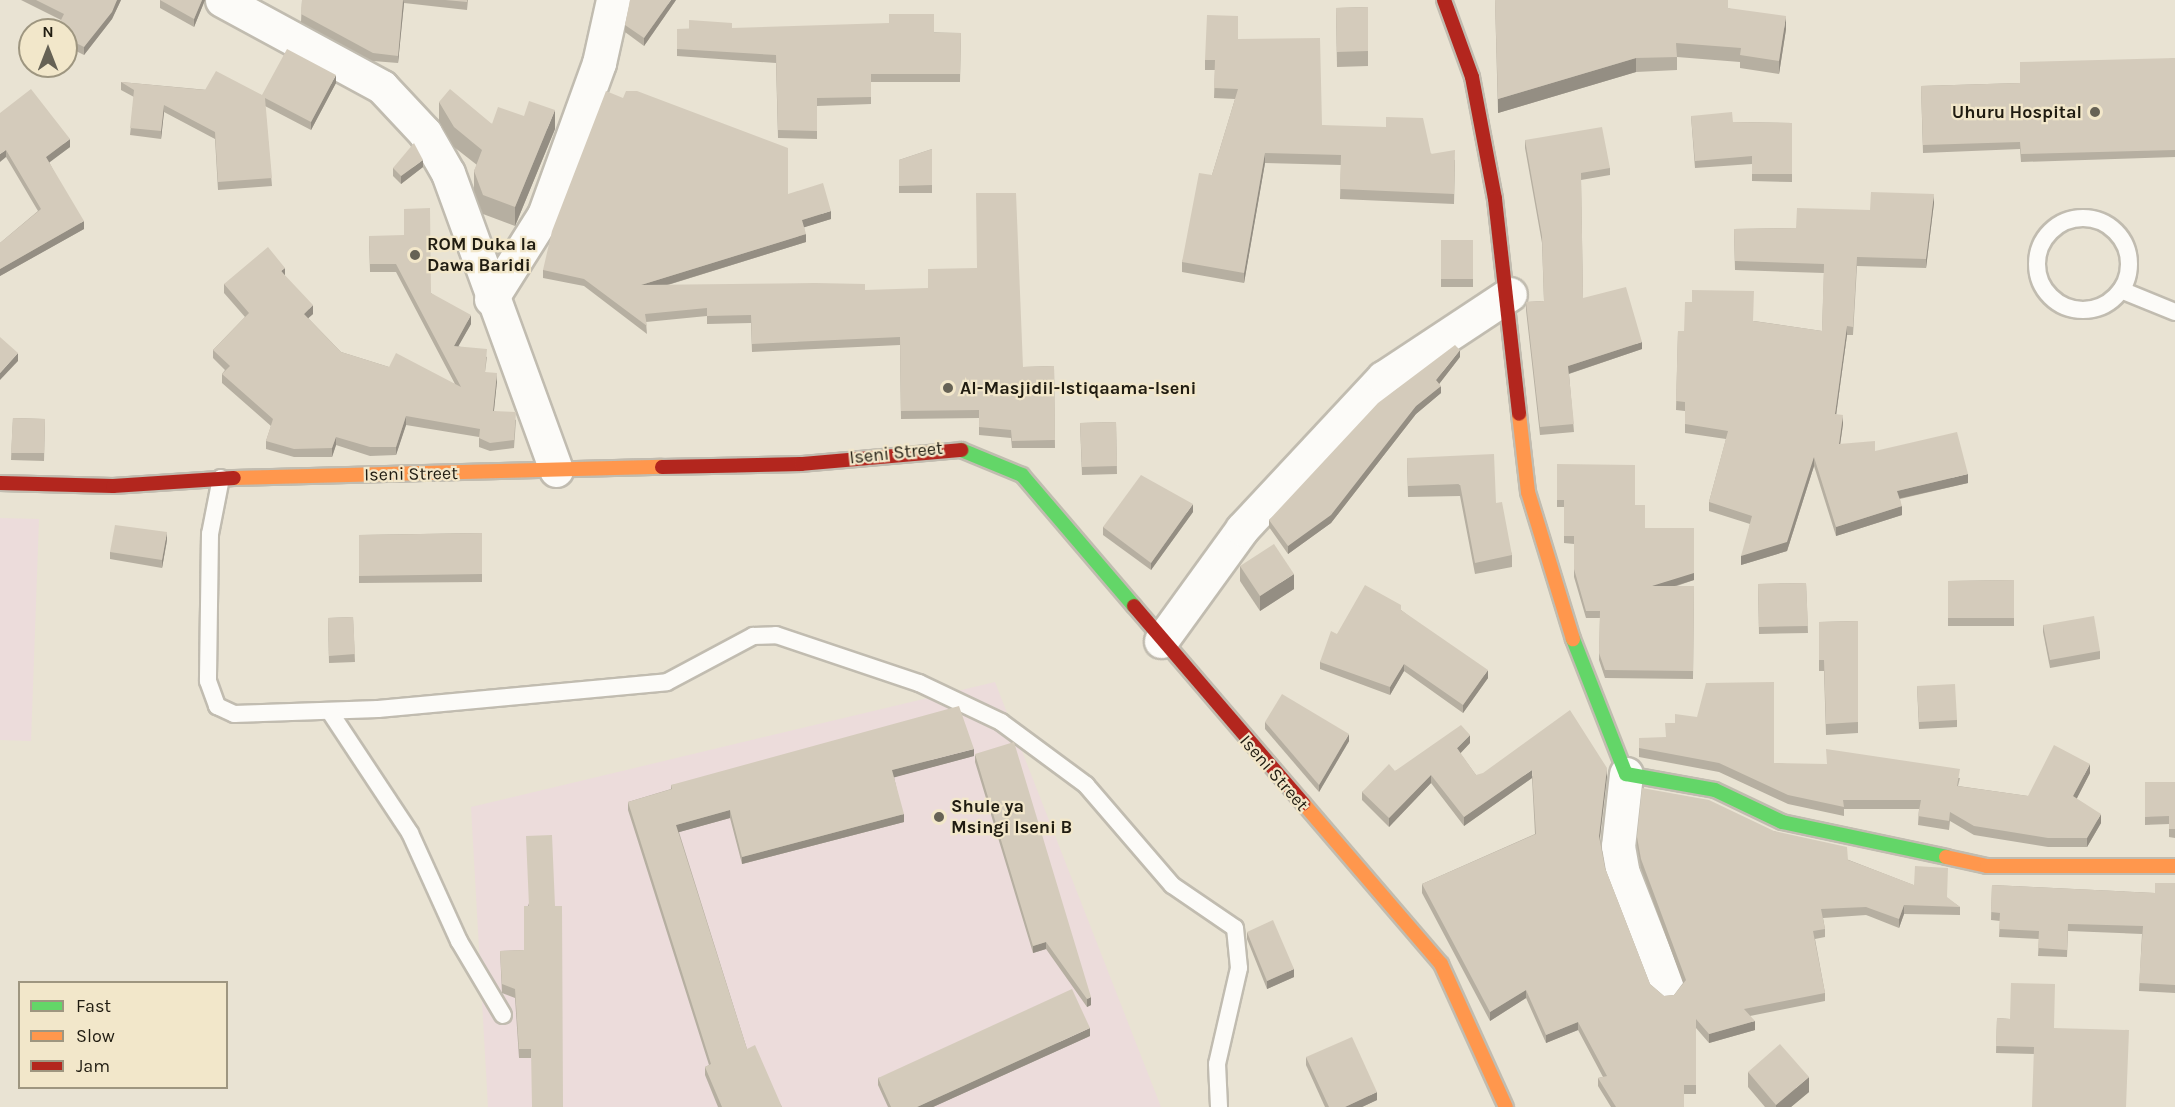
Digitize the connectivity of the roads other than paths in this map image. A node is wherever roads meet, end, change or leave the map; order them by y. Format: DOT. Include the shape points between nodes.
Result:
graph roads {
  1 [pos="222,0"];
  2 [pos="613,0"];
  3 [pos="1444,0"];
  4 [pos="2121,290"];
  5 [pos="1510,294"];
  6 [pos="491,299"];
  7 [pos="2175,312"];
  8 [pos="556,470"];
  9 [pos="221,478"];
  10 [pos="0,483"];
  11 [pos="1161,641"];
  12 [pos="330,711"];
  13 [pos="1626,774"];
  14 [pos="2175,866"];
  15 [pos="1667,986"];
  16 [pos="503,1015"];
  17 [pos="1218,1107"];
  18 [pos="1506,1107"];
  1 -- 6 [label="street" via="382,87 425,132 448,173"];
  2 -- 6 [label="street" via="599,63 544,214"];
  3 -- 5 [label="street" via="1472,77"];
  4 -- 4 [label="lane" via="2098,307 2084,310 2056,301 2046,291 2037,264 2046,237 2056,226 2083,217 2110,226 2127,249 2129,263"];
  4 -- 7 [label="lane"];
  5 -- 11 [label="street" via="1383,378 1242,529"];
  5 -- 13 [label="street" via="1528,492 1585,678"];
  6 -- 8 [label="street"];
  8 -- 9 [label="street, Iseni Street"];
  8 -- 11 [label="street, Iseni Street" via="801,464 950,447 987,456 1022,475"];
  9 -- 10 [label="street, Iseni Street" via="113,486"];
  9 -- 12 [label="lane" via="210,534 206,623 208,681 217,706 234,714"];
  11 -- 18 [label="street, Iseni Street" via="1441,964"];
  12 -- 16 [label="lane" via="410,833 459,941"];
  12 -- 17 [label="lane" via="667,682 753,636 919,683 1001,722 1086,785 1172,885 1235,928 1239,968 1217,1064"];
  13 -- 14 [label="street" via="1715,790 1782,822 1987,866"];
  13 -- 15 [label="street" via="1618,846 1623,873"];
}
